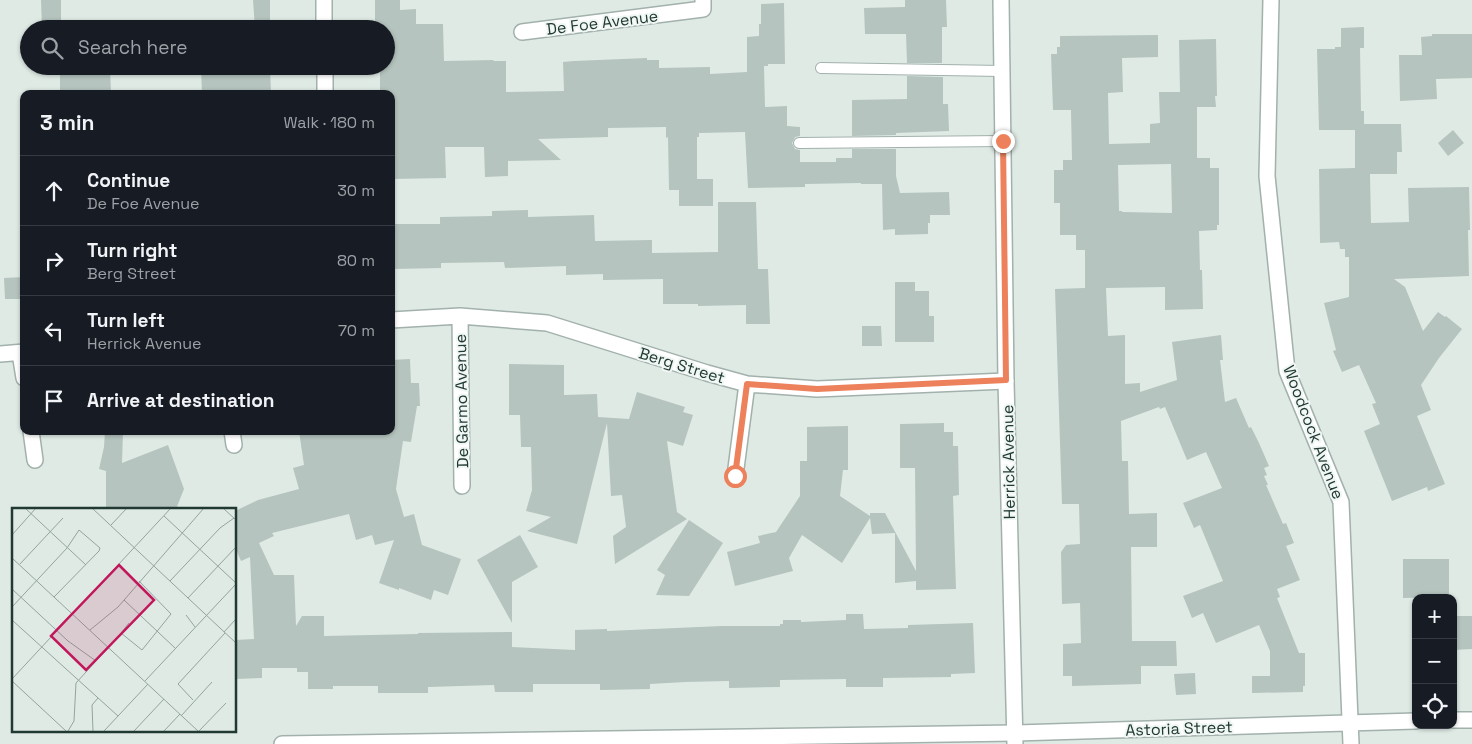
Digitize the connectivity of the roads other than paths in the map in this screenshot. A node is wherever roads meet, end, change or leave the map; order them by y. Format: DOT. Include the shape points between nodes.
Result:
graph roads {
  1 [pos="324,0"];
  2 [pos="703,0"];
  3 [pos="1001,0"];
  4 [pos="1271,0"];
  5 [pos="324,20"];
  6 [pos="522,32"];
  7 [pos="821,68"];
  8 [pos="1002,70"];
  9 [pos="325,75"];
  10 [pos="325,90"];
  11 [pos="1003,141"];
  12 [pos="799,143"];
  13 [pos="460,316"];
  14 [pos="395,320"];
  15 [pos="20,352"];
  16 [pos="0,354"];
  17 [pos="1006,380"];
  18 [pos="747,384"];
  19 [pos="32,435"];
  20 [pos="36,460"];
  21 [pos="735,476"];
  22 [pos="462,486"];
  23 [pos="1457,720"];
  24 [pos="1472,720"];
  25 [pos="1412,721"];
  26 [pos="1350,723"];
  27 [pos="1015,739"];
  28 [pos="282,744"];
  29 [pos="1351,744"];
  1 -- 5 [label="street"];
  2 -- 6 [label="street, De Foe Avenue" via="703,9"];
  3 -- 8 [label="street, Herrick Avenue"];
  4 -- 26 [label="street, Woodcock Avenue" via="1267,176 1287,371 1341,502"];
  7 -- 8 [label="lane"];
  8 -- 11 [label="street, Herrick Avenue"];
  9 -- 10 [label="street"];
  11 -- 12 [label="lane"];
  11 -- 17 [label="street, Herrick Avenue"];
  13 -- 14 [label="street, Berg Street"];
  13 -- 18 [label="street, Berg Street" via="547,323"];
  13 -- 22 [label="street, De Garmo Avenue"];
  15 -- 16 [label="street"];
  17 -- 18 [label="street, Berg Street" via="817,389"];
  17 -- 27 [label="street, Herrick Avenue"];
  18 -- 21 [label="street"];
  19 -- 20 [label="street"];
  23 -- 24 [label="street"];
  25 -- 26 [label="street, Astoria Street"];
  26 -- 27 [label="street, Astoria Street"];
  26 -- 29 [label="street, Woodcock Avenue"];
  27 -- 28 [label="street, Astoria Street"];
}
